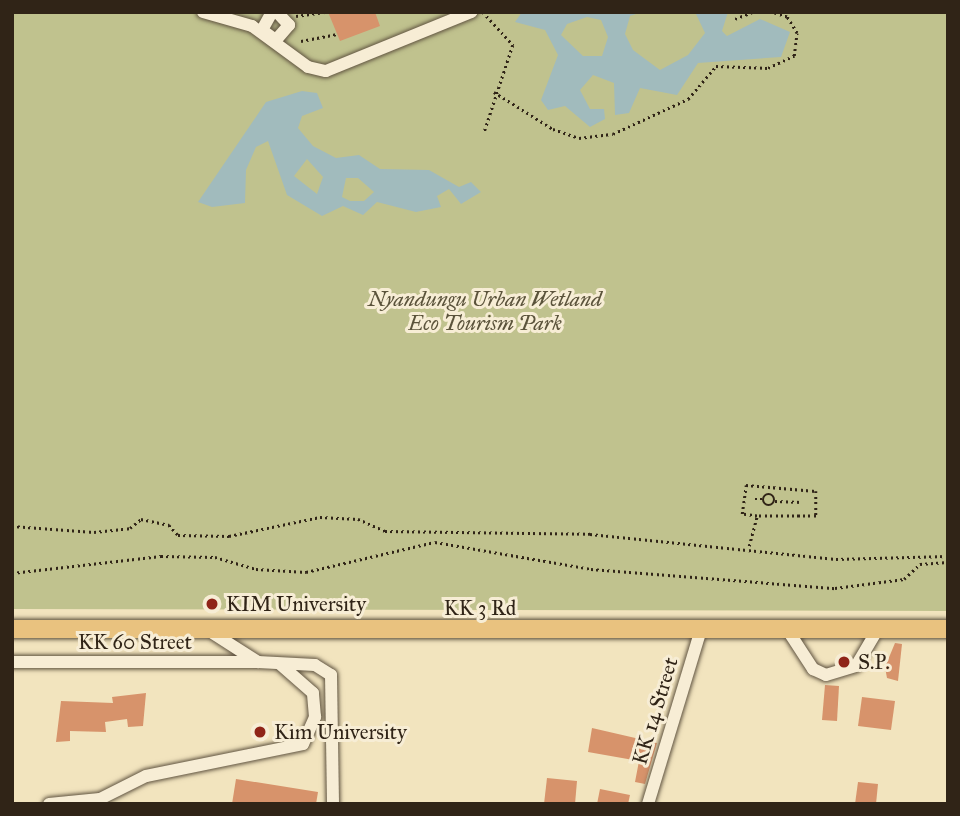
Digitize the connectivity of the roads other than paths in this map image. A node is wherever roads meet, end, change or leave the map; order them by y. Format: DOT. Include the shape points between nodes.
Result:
graph roads {
  1 [pos="203,12"];
  2 [pos="272,12"];
  3 [pos="471,12"];
  4 [pos="281,14"];
  5 [pos="267,37"];
  6 [pos="12,629"];
  7 [pos="787,629"];
  8 [pos="878,629"];
  9 [pos="948,629"];
  10 [pos="701,630"];
  11 [pos="211,632"];
  12 [pos="12,662"];
  13 [pos="258,662"];
  14 [pos="280,664"];
  15 [pos="50,804"];
  16 [pos="333,804"];
  17 [pos="648,804"];
  1 -- 5 [label="street"];
  2 -- 5 [label="street" via="262,21"];
  3 -- 5 [label="street" via="326,71 308,68"];
  4 -- 5 [label="street" via="287,33"];
  6 -- 11 [label="highway, KK 3 Rd"];
  7 -- 8 [label="highway, KK 3 Rd"];
  7 -- 8 [label="street" via="813,669 834,675 856,666"];
  7 -- 10 [label="highway, KK 3 Rd"];
  8 -- 9 [label="highway, KK 3 Rd"];
  10 -- 11 [label="highway, KK 3 Rd"];
  10 -- 17 [label="street, KK 14 Street"];
  11 -- 13 [label="street"];
  12 -- 13 [label="street, KK 60 Street"];
  13 -- 14 [label="street, KK 60 Street"];
  14 -- 15 [label="street" via="313,693 315,717 303,744 146,776 100,799"];
  14 -- 16 [label="street, KK 60 Street" via="315,665 331,675"];
}
